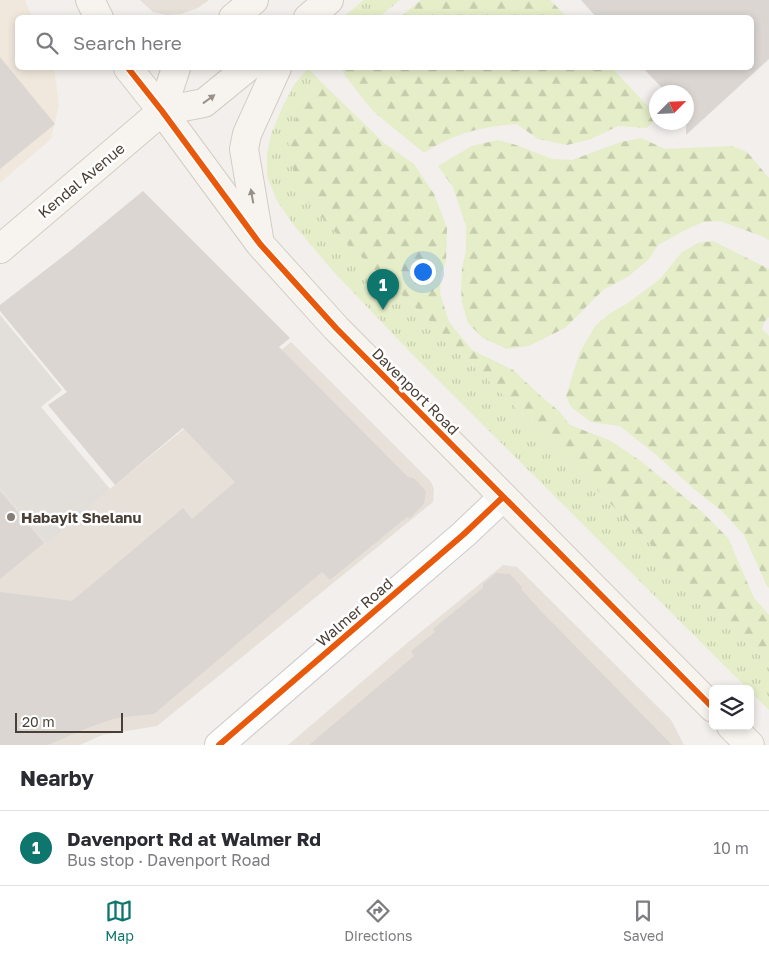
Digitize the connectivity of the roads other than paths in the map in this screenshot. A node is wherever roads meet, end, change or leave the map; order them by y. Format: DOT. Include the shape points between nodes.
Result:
graph roads {
  1 [pos="90,0"];
  2 [pos="254,0"];
  3 [pos="329,0"];
  4 [pos="98,15"];
  5 [pos="236,15"];
  6 [pos="312,15"];
  7 [pos="130,70"];
  8 [pos="175,70"];
  9 [pos="245,70"];
  10 [pos="276,70"];
  11 [pos="162,111"];
  12 [pos="260,244"];
  13 [pos="0,249"];
  14 [pos="503,497"];
  15 [pos="709,704"];
  16 [pos="735,730"];
  17 [pos="219,745"];
  18 [pos="750,745"];
  1 -- 4 [label="street"];
  2 -- 5 [label="street"];
  3 -- 6 [label="street"];
  7 -- 11 [label="street, Davenport Road"];
  8 -- 11 [label="street"];
  11 -- 9 [label="street, one-way" via="204,103"];
  12 -- 10 [label="street, one-way" via="244,149 246,134"];
  11 -- 12 [label="street, Davenport Road"];
  11 -- 13 [label="street, Kendal Avenue"];
  12 -- 14 [label="street, Davenport Road" via="336,328"];
  14 -- 15 [label="street, Davenport Road"];
  14 -- 17 [label="street, Walmer Road"];
  16 -- 18 [label="street"];
}
